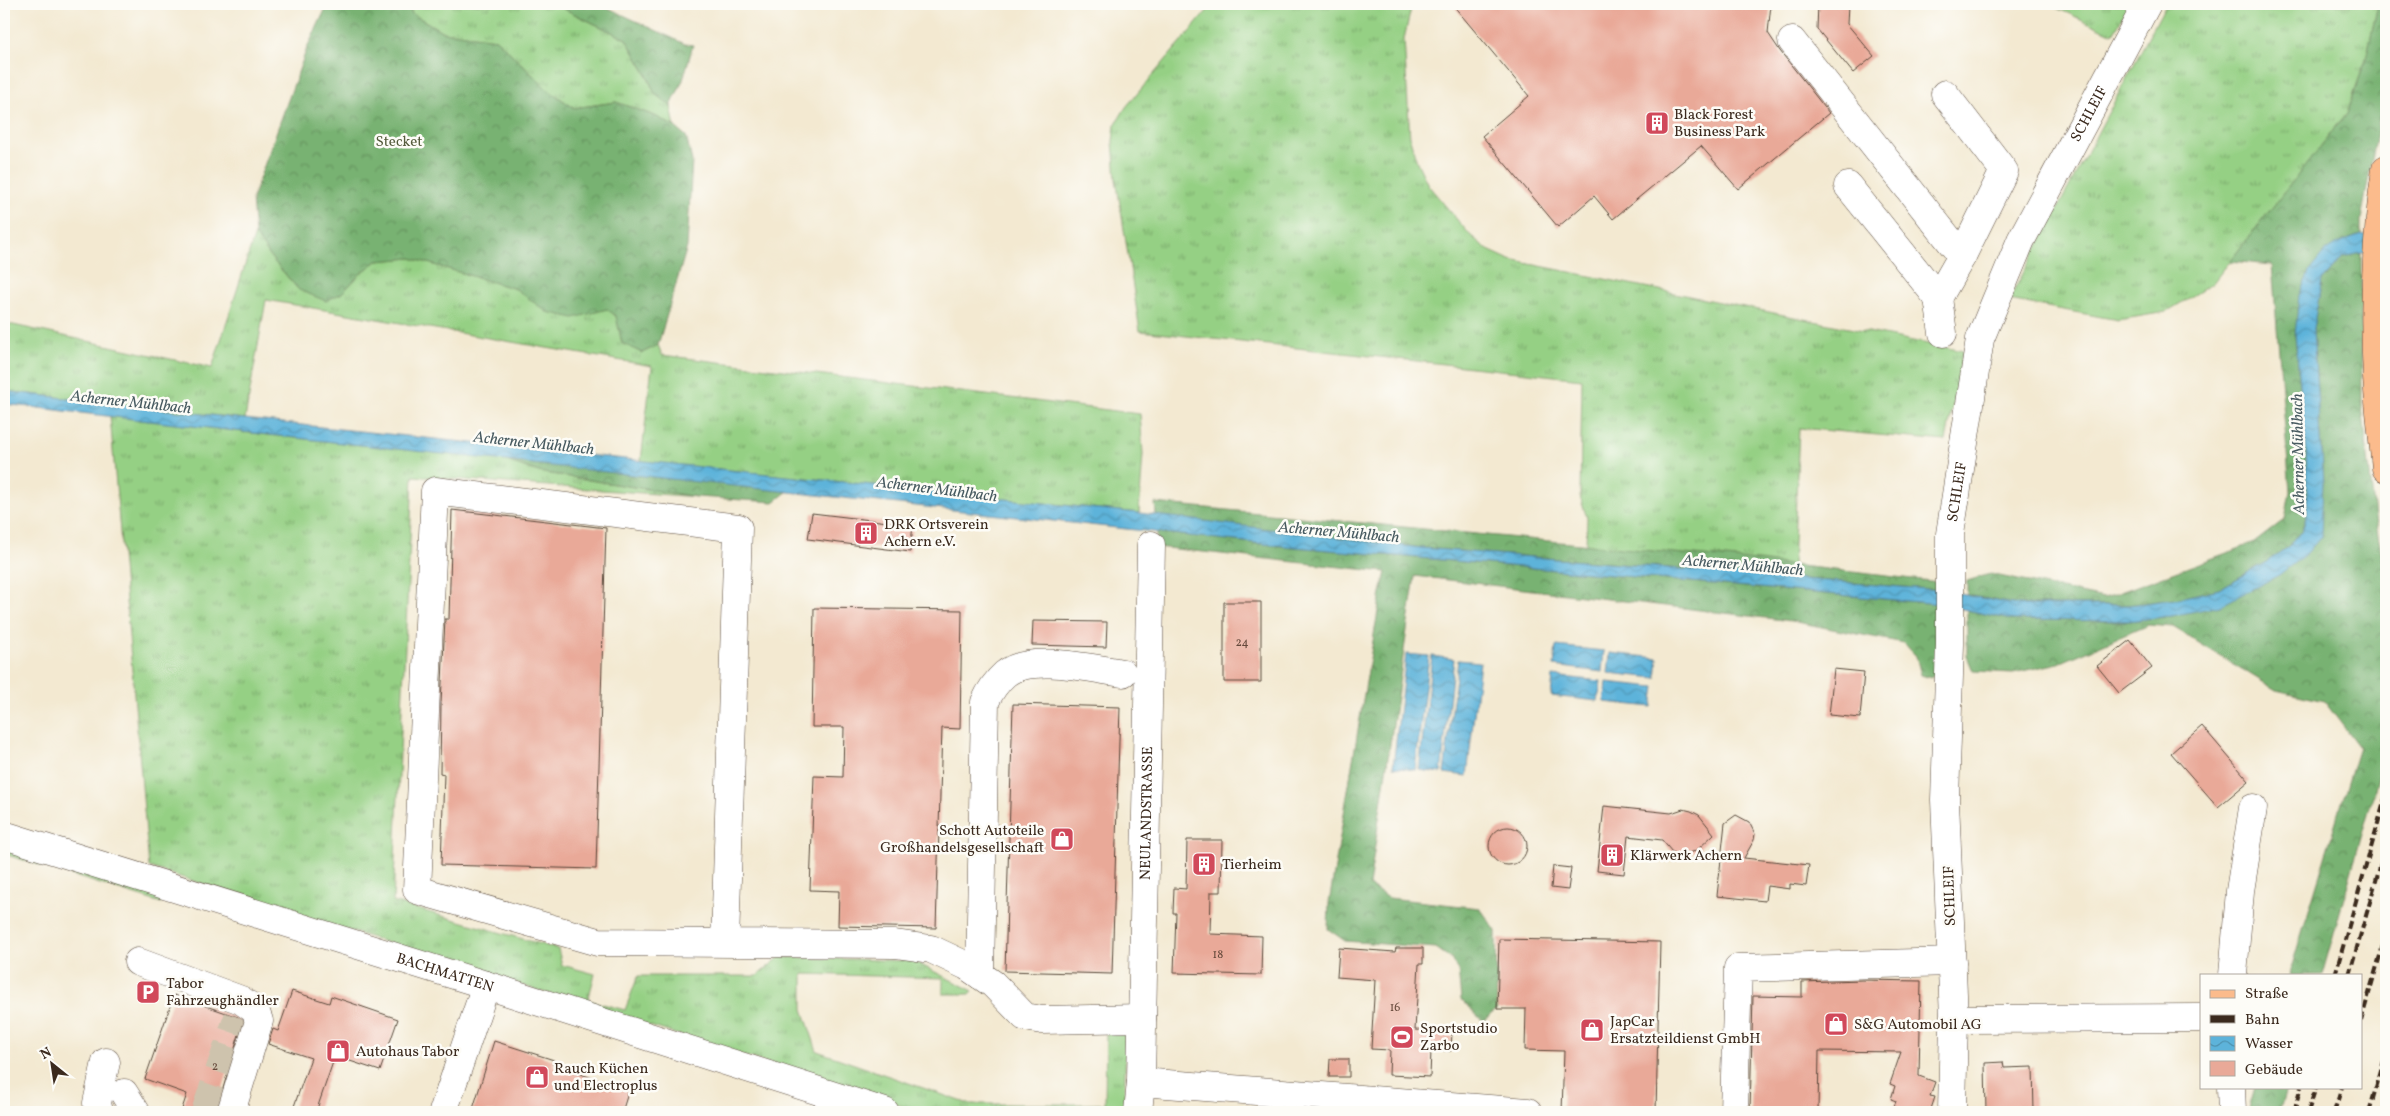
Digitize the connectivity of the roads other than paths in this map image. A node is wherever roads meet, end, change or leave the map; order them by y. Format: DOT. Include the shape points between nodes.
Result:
graph roads {
  1 [pos="2147,4"];
  2 [pos="1792,41"];
  3 [pos="1945,94"];
  4 [pos="2386,169"];
  5 [pos="1848,186"];
  6 [pos="1962,256"];
  7 [pos="1938,298"];
  8 [pos="1943,333"];
  9 [pos="2386,468"];
  10 [pos="1151,545"];
  11 [pos="1123,673"];
  12 [pos="2253,808"];
  13 [pos="4,835"];
  14 [pos="725,943"];
  15 [pos="138,962"];
  16 [pos="1952,962"];
  17 [pos="2233,974"];
  18 [pos="980,975"];
  19 [pos="486,985"];
  20 [pos="1142,1018"];
  21 [pos="2200,1018"];
  22 [pos="1954,1019"];
  23 [pos="106,1062"];
  24 [pos="1142,1082"];
  25 [pos="2231,1088"];
  26 [pos="1512,1111"];
  27 [pos="99,1112"];
  28 [pos="231,1112"];
  29 [pos="443,1112"];
  30 [pos="885,1112"];
  31 [pos="1138,1112"];
  32 [pos="1734,1112"];
  33 [pos="1952,1112"];
  34 [pos="2232,1112"];
  1 -- 16 [label="street, SCHLEIF" via="2021,240 1980,339 1950,534 1945,800"];
  2 -- 6 [label="street"];
  3 -- 6 [label="street" via="2004,171"];
  4 -- 9 [label="main road" via="2376,284 2377,377"];
  5 -- 7 [label="street"];
  6 -- 7 [label="street"];
  7 -- 8 [label="street"];
  10 -- 20 [label="street, NEULANDSTRASSE"];
  11 -- 18 [label="street" via="1053,664 1020,666 1006,673 992,688 985,702"];
  12 -- 17 [label="street" via="2240,891"];
  13 -- 19 [label="street, BACHMATTEN"];
  14 -- 14 [label="street" via="598,942 417,890 435,491 738,528"];
  14 -- 18 [label="street" via="895,944 931,949"];
  15 -- 28 [label="street" via="240,1000 246,1013 259,1021"];
  16 -- 22 [label="street, SCHLEIF"];
  16 -- 32 [label="street" via="1738,968"];
  18 -- 20 [label="street" via="1025,1017 1042,1020"];
  19 -- 29 [label="street"];
  19 -- 30 [label="street, BACHMATTEN"];
  20 -- 24 [label="street, NEULANDSTRASSE"];
  21 -- 22 [label="street"];
  22 -- 33 [label="street, SCHLEIF"];
  23 -- 27 [label="street" via="97,1104"];
  24 -- 26 [label="street"];
  24 -- 31 [label="street, NEULANDSTRASSE"];
  25 -- 34 [label="street"];
}
